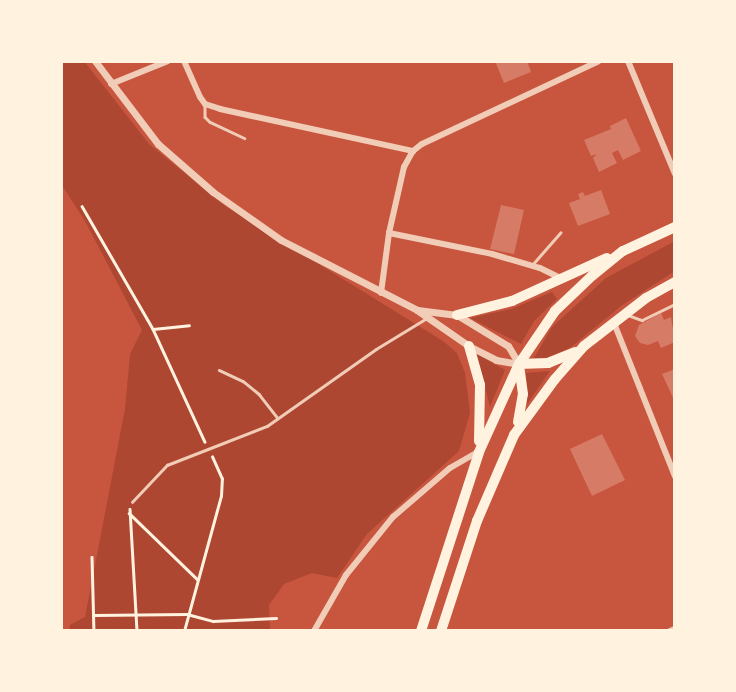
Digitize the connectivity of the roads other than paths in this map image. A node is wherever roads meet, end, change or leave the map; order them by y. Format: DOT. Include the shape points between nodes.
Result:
graph roads {
  1 [pos="95,61"];
  2 [pos="168,61"];
  3 [pos="184,61"];
  4 [pos="599,61"];
  5 [pos="628,61"];
  6 [pos="111,84"];
  7 [pos="205,104"];
  8 [pos="245,138"];
  9 [pos="414,151"];
  10 [pos="675,174"];
  11 [pos="675,227"];
  12 [pos="389,233"];
  13 [pos="560,233"];
  14 [pos="624,251"];
  15 [pos="532,265"];
  16 [pos="563,279"];
  17 [pos="675,282"];
  18 [pos="381,293"];
  19 [pos="675,304"];
  20 [pos="417,310"];
  21 [pos="625,314"];
  22 [pos="457,315"];
  23 [pos="430,317"];
  24 [pos="614,323"];
  25 [pos="469,346"];
  26 [pos="584,346"];
  27 [pos="519,364"];
  28 [pos="219,370"];
  29 [pos="278,418"];
  30 [pos="514,435"];
  31 [pos="479,452"];
  32 [pos="675,476"];
  33 [pos="132,502"];
  34 [pos="314,631"];
  35 [pos="421,631"];
  36 [pos="441,631"];
  1 -- 6 [label="street"];
  2 -- 6 [label="street"];
  3 -- 7 [label="street"];
  4 -- 9 [label="street"];
  5 -- 10 [label="street"];
  6 -- 18 [label="street" via="158,144 213,192 281,240"];
  7 -- 8 [label="lane" via="205,117"];
  7 -- 9 [label="street"];
  9 -- 12 [label="street" via="404,167"];
  11 -- 14 [label="main road"];
  12 -- 15 [label="street"];
  12 -- 18 [label="street"];
  13 -- 15 [label="lane"];
  14 -- 16 [label="main road"];
  14 -- 27 [label="main road" via="555,311"];
  15 -- 16 [label="street"];
  16 -- 22 [label="main road"];
  17 -- 21 [label="main road"];
  18 -- 20 [label="street"];
  19 -- 21 [label="lane" via="642,320"];
  20 -- 22 [label="street"];
  20 -- 23 [label="street"];
  21 -- 24 [label="main road"];
  22 -- 27 [label="street" via="508,346"];
  23 -- 25 [label="street"];
  23 -- 29 [label="lane"];
  24 -- 26 [label="main road"];
  24 -- 32 [label="street"];
  25 -- 27 [label="street" via="496,360"];
  25 -- 31 [label="main road" via="480,385"];
  26 -- 27 [label="main road" via="548,363"];
  26 -- 30 [label="main road"];
  27 -- 30 [label="main road" via="522,405"];
  27 -- 31 [label="main road"];
  28 -- 29 [label="lane" via="259,394"];
  29 -- 33 [label="lane" via="243,437 167,465"];
  30 -- 36 [label="main road" via="477,521"];
  31 -- 34 [label="street" via="450,468 393,517 345,575"];
  31 -- 35 [label="main road"];
}
